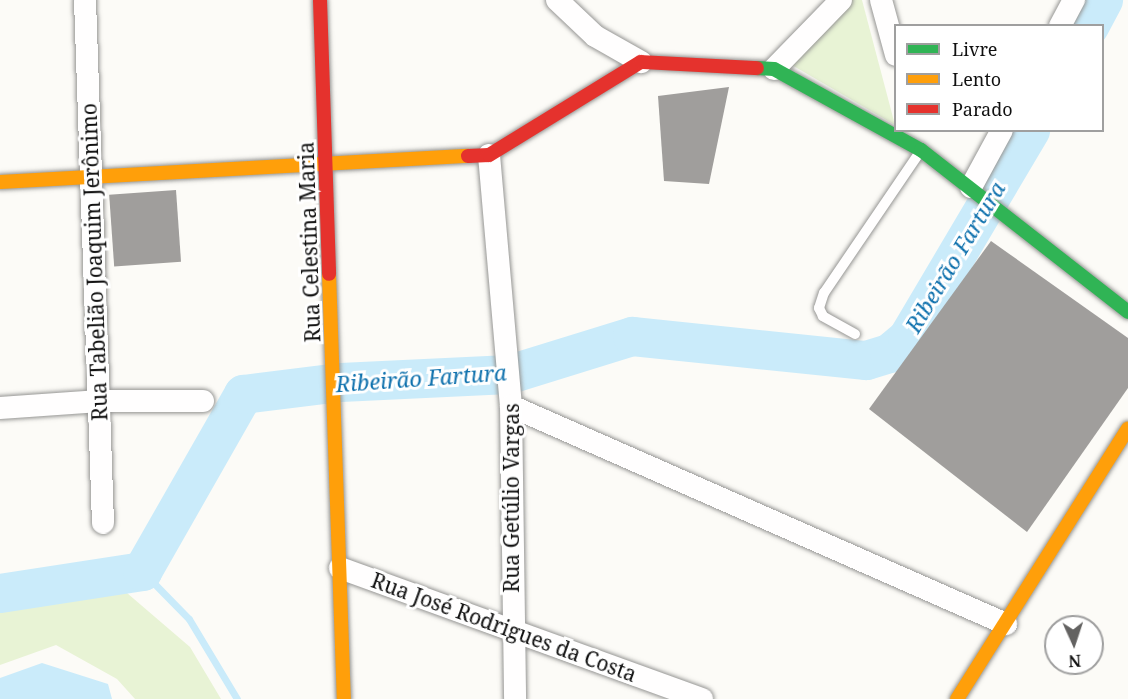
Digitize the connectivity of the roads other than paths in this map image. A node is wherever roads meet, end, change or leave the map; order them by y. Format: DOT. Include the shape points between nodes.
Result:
graph roads {
  1 [pos="85,0"];
  2 [pos="320,0"];
  3 [pos="557,0"];
  4 [pos="841,0"];
  5 [pos="881,0"];
  6 [pos="1074,0"];
  7 [pos="1061,24"];
  8 [pos="894,48"];
  9 [pos="641,62"];
  10 [pos="774,69"];
  11 [pos="894,128"];
  12 [pos="902,132"];
  13 [pos="1001,132"];
  14 [pos="918,140"];
  15 [pos="489,155"];
  16 [pos="328,162"];
  17 [pos="90,177"];
  18 [pos="0,182"];
  19 [pos="976,191"];
  20 [pos="1128,312"];
  21 [pos="855,334"];
  22 [pos="511,399"];
  23 [pos="100,401"];
  24 [pos="203,401"];
  25 [pos="0,408"];
  26 [pos="1128,429"];
  27 [pos="103,524"];
  28 [pos="340,568"];
  29 [pos="1006,624"];
  30 [pos="512,628"];
  31 [pos="344,699"];
  32 [pos="515,699"];
  33 [pos="702,699"];
  34 [pos="957,699"];
  1 -- 17 [label="street, Rua Tabelião Joaquim Jerônimo"];
  2 -- 16 [label="street, Rua Celestina Maria"];
  3 -- 9 [label="street" via="595,36"];
  4 -- 10 [label="street"];
  5 -- 8 [label="street"];
  6 -- 7 [label="street"];
  9 -- 10 [label="street"];
  9 -- 15 [label="street"];
  10 -- 11 [label="street"];
  12 -- 14 [label="street"];
  13 -- 19 [label="street"];
  14 -- 19 [label="street"];
  14 -- 21 [label="lane" via="824,293 819,308 823,316"];
  15 -- 16 [label="street"];
  15 -- 22 [label="street, Rua Getúlio Vargas"];
  16 -- 17 [label="street"];
  16 -- 28 [label="street, Rua Celestina Maria"];
  17 -- 18 [label="street"];
  17 -- 23 [label="street, Rua Tabelião Joaquim Jerônimo"];
  19 -- 20 [label="street"];
  22 -- 29 [label="street"];
  22 -- 30 [label="street, Rua Getúlio Vargas"];
  23 -- 24 [label="street"];
  23 -- 25 [label="street"];
  23 -- 27 [label="street, Rua Tabelião Joaquim Jerônimo"];
  26 -- 29 [label="street"];
  28 -- 30 [label="street, Rua José Rodrigues da Costa"];
  28 -- 31 [label="street, Rua Celestina Maria"];
  29 -- 34 [label="street"];
  30 -- 32 [label="street, Rua Getúlio Vargas"];
  30 -- 33 [label="street, Rua José Rodrigues da Costa"];
}
